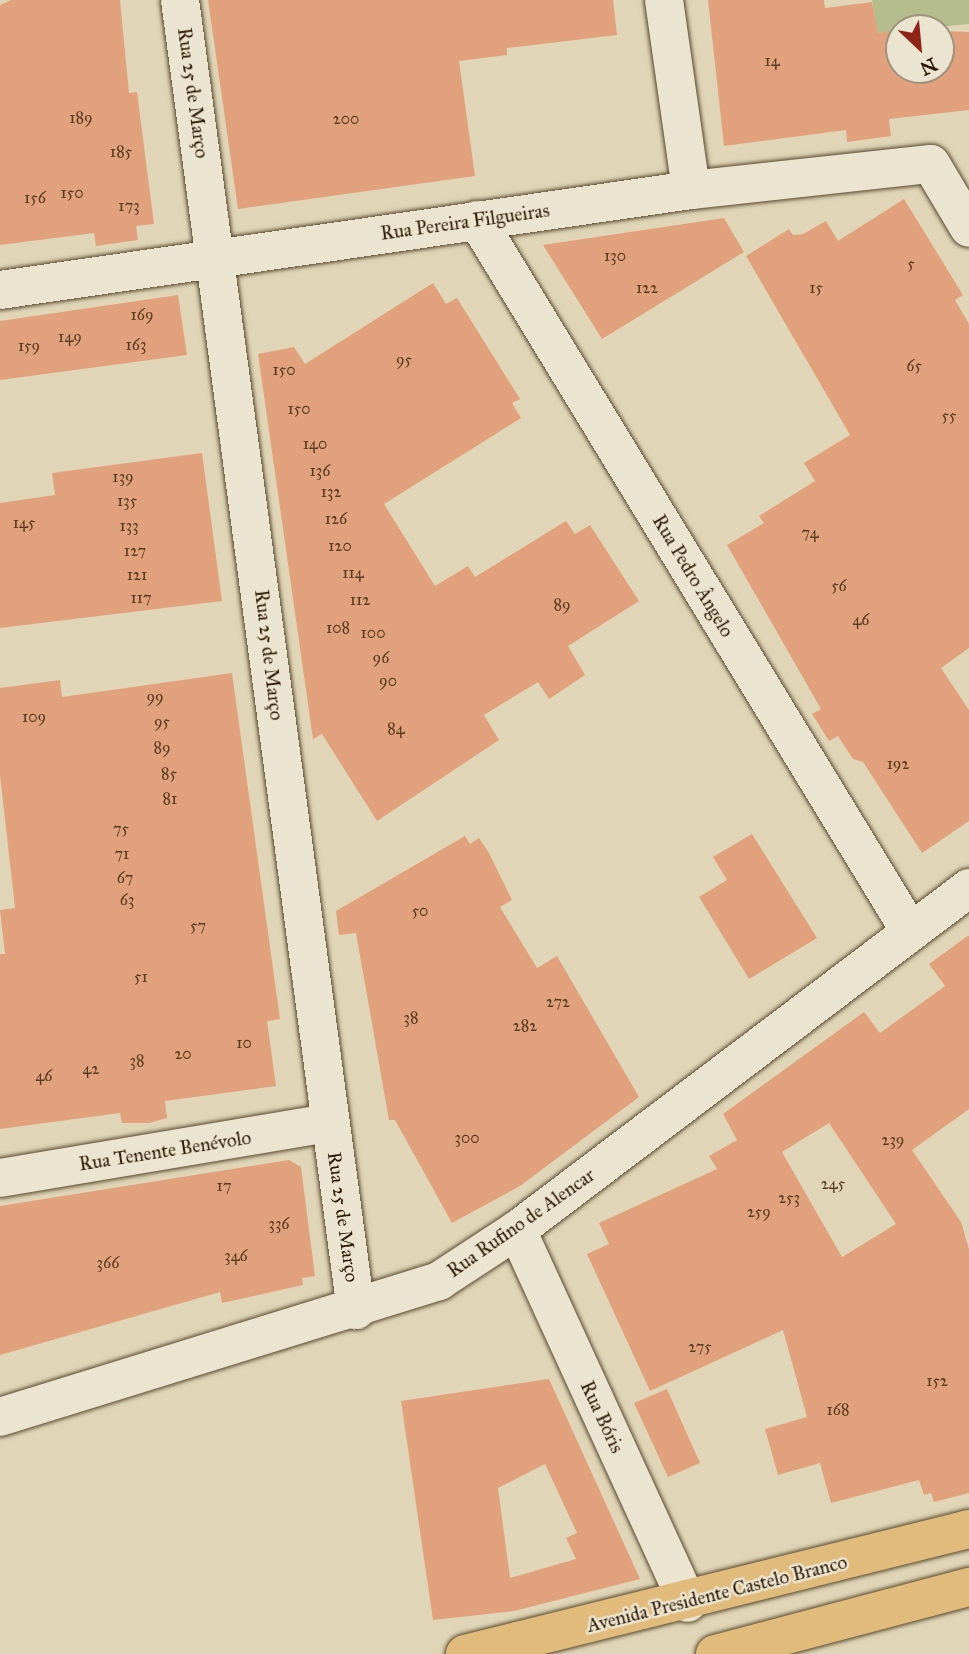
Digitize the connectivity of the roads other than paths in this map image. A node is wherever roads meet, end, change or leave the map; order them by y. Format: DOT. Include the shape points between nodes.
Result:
graph roads {
  1 [pos="180,0"];
  2 [pos="664,0"];
  3 [pos="691,190"];
  4 [pos="477,220"];
  5 [pos="969,228"];
  6 [pos="217,261"];
  7 [pos="0,290"];
  8 [pos="969,888"];
  9 [pos="910,931"];
  10 [pos="330,1123"];
  11 [pos="0,1178"];
  12 [pos="517,1230"];
  13 [pos="356,1310"];
  14 [pos="0,1417"];
  15 [pos="969,1529"];
  16 [pos="969,1587"];
  17 [pos="688,1603"];
  18 [pos="465,1654"];
  19 [pos="715,1654"];
  1 -- 6 [label="street, Rua 25 de Março"];
  2 -- 3 [label="street"];
  3 -- 4 [label="street, Rua Pereira Filgueiras"];
  3 -- 5 [label="street, Rua Pereira Filgueiras" via="931,164"];
  4 -- 6 [label="street, Rua Pereira Filgueiras"];
  4 -- 9 [label="street, Rua Pedro Ângelo"];
  6 -- 7 [label="street, Rua Pereira Filgueiras"];
  6 -- 10 [label="street, Rua 25 de Março"];
  8 -- 9 [label="street, Rua Rufino de Alencar"];
  9 -- 12 [label="street, Rua Rufino de Alencar"];
  10 -- 11 [label="street, Rua Tenente Benévolo"];
  10 -- 13 [label="street, Rua 25 de Março"];
  12 -- 13 [label="street, Rua Rufino de Alencar" via="439,1281"];
  12 -- 17 [label="street, Rua Bóris"];
  13 -- 14 [label="street, Rua Rufino de Alencar"];
  15 -- 17 [label="main road, Avenida Presidente Castelo Branco"];
  16 -- 19 [label="main road"];
  17 -- 18 [label="main road, Avenida Presidente Castelo Branco"];
}
